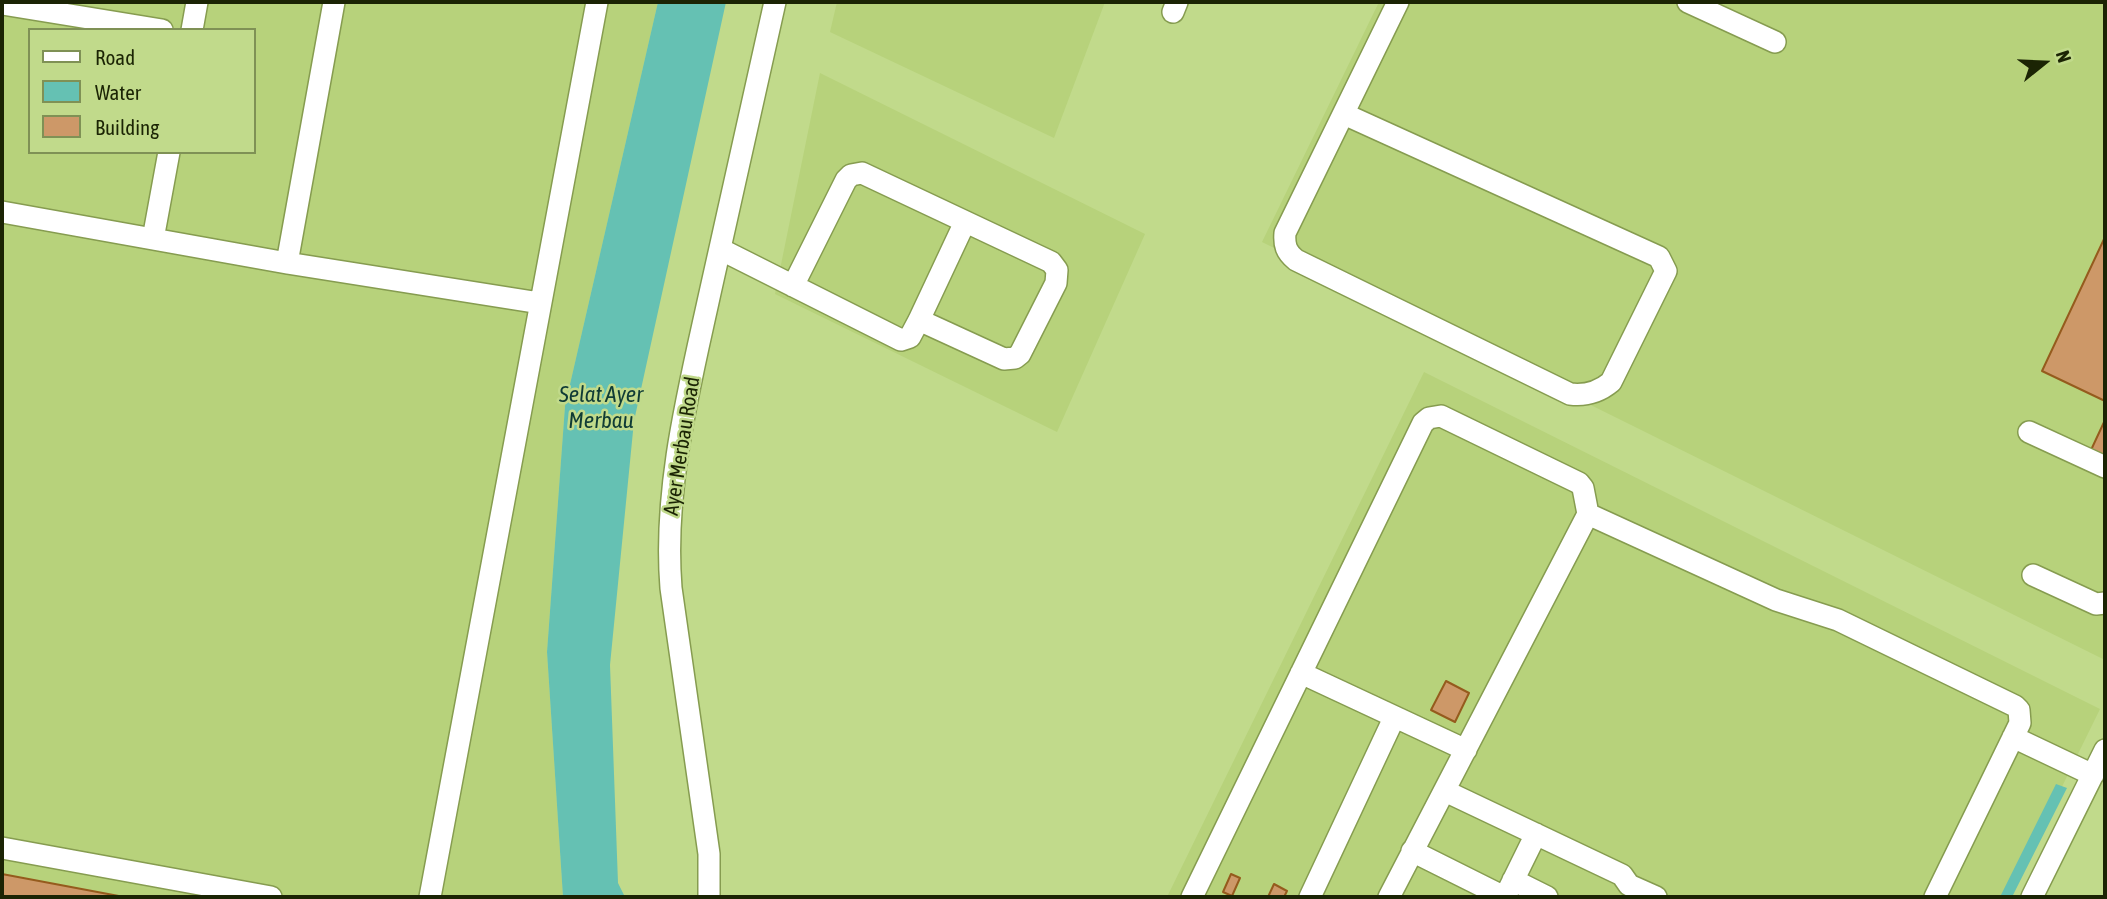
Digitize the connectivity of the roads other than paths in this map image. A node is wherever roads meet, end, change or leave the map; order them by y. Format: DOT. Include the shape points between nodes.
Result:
graph roads {
  1 [pos="197,2"];
  2 [pos="334,2"];
  3 [pos="597,2"];
  4 [pos="775,2"];
  5 [pos="1398,2"];
  6 [pos="1688,2"];
  7 [pos="2,4"];
  8 [pos="150,28"];
  9 [pos="191,28"];
  10 [pos="1775,42"];
  11 [pos="1344,114"];
  12 [pos="169,154"];
  13 [pos="2,212"];
  14 [pos="965,222"];
  15 [pos="153,239"];
  16 [pos="720,249"];
  17 [pos="287,263"];
  18 [pos="793,286"];
  19 [pos="540,303"];
  20 [pos="919,320"];
  21 [pos="2029,432"];
  22 [pos="2105,467"];
  23 [pos="1588,514"];
  24 [pos="2033,575"];
  25 [pos="2105,603"];
  26 [pos="1301,673"];
  27 [pos="1394,718"];
  28 [pos="2013,737"];
  29 [pos="1466,750"];
  30 [pos="2105,750"];
  31 [pos="2093,775"];
  32 [pos="1445,791"];
  33 [pos="1536,834"];
  34 [pos="2,848"];
  35 [pos="1412,851"];
  36 [pos="708,889"];
  37 [pos="1629,891"];
  38 [pos="1507,892"];
  39 [pos="271,897"];
  40 [pos="430,897"];
  41 [pos="1192,897"];
  42 [pos="1310,897"];
  43 [pos="1389,897"];
  44 [pos="1547,897"];
  45 [pos="1656,897"];
  46 [pos="1935,897"];
  47 [pos="2032,897"];
  1 -- 9 [label="street"];
  2 -- 17 [label="street"];
  3 -- 19 [label="street"];
  4 -- 16 [label="street, Ayer Merbau Road"];
  5 -- 11 [label="street"];
  6 -- 10 [label="street"];
  7 -- 8 [label="street"];
  11 -- 11 [label="street" via="1659,257 1665,271 1611,382 1588,394 1570,394 1289,254 1286,233"];
  12 -- 15 [label="street"];
  13 -- 15 [label="street"];
  14 -- 18 [label="street" via="856,173 846,180"];
  14 -- 20 [label="street"];
  14 -- 20 [label="street" via="1051,262 1057,270 1056,283 1015,358 1004,359"];
  15 -- 17 [label="street"];
  16 -- 18 [label="street"];
  16 -- 36 [label="street, Ayer Merbau Road" via="684,411 668,553 709,854"];
  17 -- 19 [label="street"];
  18 -- 20 [label="street" via="901,340 910,337"];
  19 -- 40 [label="street"];
  21 -- 22 [label="street"];
  23 -- 26 [label="street" via="1578,483 1441,415 1429,418"];
  23 -- 28 [label="street" via="1776,600 1838,620 2008,702 2020,716"];
  23 -- 29 [label="street"];
  24 -- 25 [label="street" via="2096,604"];
  26 -- 27 [label="street"];
  26 -- 41 [label="street"];
  27 -- 29 [label="street"];
  27 -- 42 [label="street"];
  28 -- 31 [label="street"];
  28 -- 46 [label="street"];
  29 -- 32 [label="street"];
  30 -- 31 [label="street"];
  31 -- 47 [label="street"];
  32 -- 33 [label="street"];
  32 -- 35 [label="street"];
  33 -- 37 [label="street" via="1622,875"];
  33 -- 38 [label="street"];
  34 -- 39 [label="street"];
  35 -- 38 [label="street"];
  35 -- 43 [label="street"];
  37 -- 45 [label="street"];
  38 -- 44 [label="street"];
}
